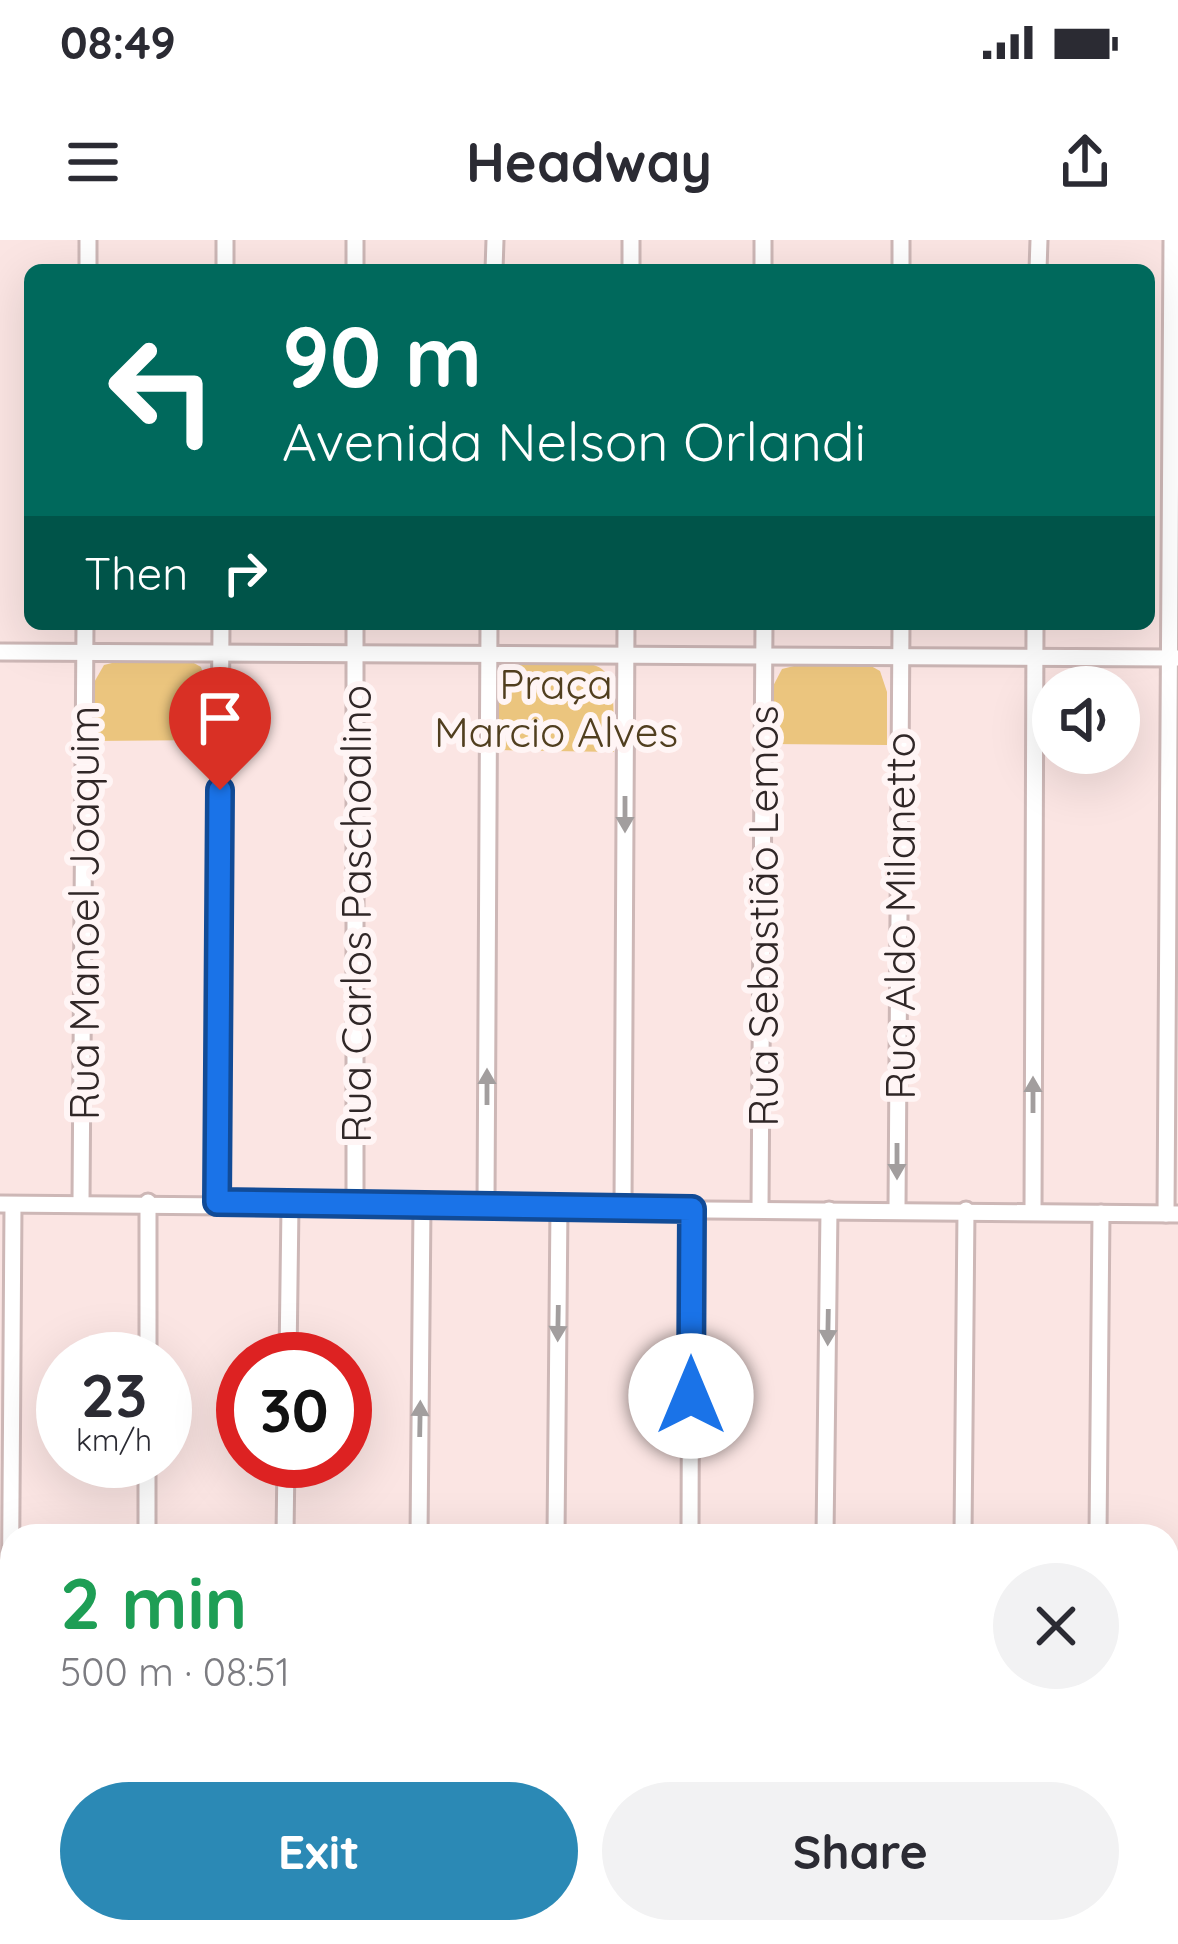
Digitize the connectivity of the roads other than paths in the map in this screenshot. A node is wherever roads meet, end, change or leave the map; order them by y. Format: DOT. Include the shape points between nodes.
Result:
graph roads {
  1 [pos="1172,240"];
  2 [pos="85,630"];
  3 [pos="221,630"];
  4 [pos="355,630"];
  5 [pos="489,630"];
  6 [pos="626,630"];
  7 [pos="764,630"];
  8 [pos="901,630"];
  9 [pos="1035,630"];
  10 [pos="0,652"];
  11 [pos="85,652"];
  12 [pos="221,653"];
  13 [pos="489,653"];
  14 [pos="355,655"];
  15 [pos="626,656"];
  16 [pos="764,657"];
  17 [pos="901,658"];
  18 [pos="1035,658"];
  19 [pos="1174,658"];
  20 [pos="81,1202"];
  21 [pos="148,1202"];
  22 [pos="217,1202"];
  23 [pos="6,1204"];
  24 [pos="486,1204"];
  25 [pos="355,1205"];
  26 [pos="623,1205"];
  27 [pos="290,1206"];
  28 [pos="422,1206"];
  29 [pos="559,1206"];
  30 [pos="760,1208"];
  31 [pos="897,1208"];
  32 [pos="692,1209"];
  33 [pos="829,1210"];
  34 [pos="966,1210"];
  35 [pos="1033,1212"];
  36 [pos="1101,1213"];
  37 [pos="1172,1214"];
  38 [pos="148,1332"];
  39 [pos="288,1332"];
  40 [pos="147,1488"];
  41 [pos="286,1488"];
  42 [pos="7,1524"];
  43 [pos="147,1524"];
  44 [pos="285,1524"];
  45 [pos="419,1524"];
  46 [pos="556,1524"];
  47 [pos="690,1524"];
  48 [pos="825,1524"];
  49 [pos="963,1524"];
  50 [pos="1099,1524"];
  1 -- 19 [label="street"];
  2 -- 11 [label="street, Rua Manoel Joaquim"];
  3 -- 12 [label="street"];
  4 -- 14 [label="street, Rua Carlos Paschoalino"];
  5 -- 13 [label="street"];
  6 -- 15 [label="street"];
  7 -- 16 [label="street, Rua Sebastião Lemos"];
  8 -- 17 [label="street, Rua Aldo Milanetto"];
  9 -- 18 [label="street"];
  10 -- 11 [label="street"];
  11 -- 12 [label="street"];
  11 -- 20 [label="street, Rua Manoel Joaquim"];
  12 -- 14 [label="street"];
  12 -- 22 [label="street"];
  13 -- 14 [label="street"];
  13 -- 15 [label="street"];
  24 -- 13 [label="street, one-way"];
  14 -- 25 [label="street, Rua Carlos Paschoalino"];
  15 -- 16 [label="street"];
  15 -- 26 [label="street, one-way"];
  16 -- 17 [label="street"];
  16 -- 30 [label="street, Rua Sebastião Lemos"];
  17 -- 18 [label="street"];
  17 -- 31 [label="street, Rua Aldo Milanetto, one-way"];
  18 -- 19 [label="street"];
  35 -- 18 [label="street, one-way"];
  19 -- 37 [label="street"];
  20 -- 21 [label="street"];
  20 -- 23 [label="street"];
  21 -- 22 [label="street"];
  21 -- 38 [label="street"];
  22 -- 27 [label="street"];
  23 -- 42 [label="street"];
  24 -- 28 [label="street"];
  24 -- 29 [label="street"];
  25 -- 27 [label="street"];
  25 -- 28 [label="street"];
  26 -- 29 [label="street"];
  26 -- 32 [label="street"];
  27 -- 39 [label="street"];
  45 -- 28 [label="street, one-way"];
  29 -- 46 [label="street, one-way"];
  30 -- 32 [label="street"];
  30 -- 33 [label="street"];
  31 -- 33 [label="street"];
  31 -- 34 [label="street"];
  32 -- 47 [label="street"];
  33 -- 48 [label="street, one-way"];
  34 -- 35 [label="street"];
  34 -- 49 [label="street"];
  35 -- 36 [label="street"];
  36 -- 37 [label="street"];
  36 -- 50 [label="street"];
  40 -- 43 [label="street"];
  41 -- 44 [label="street"];
}
